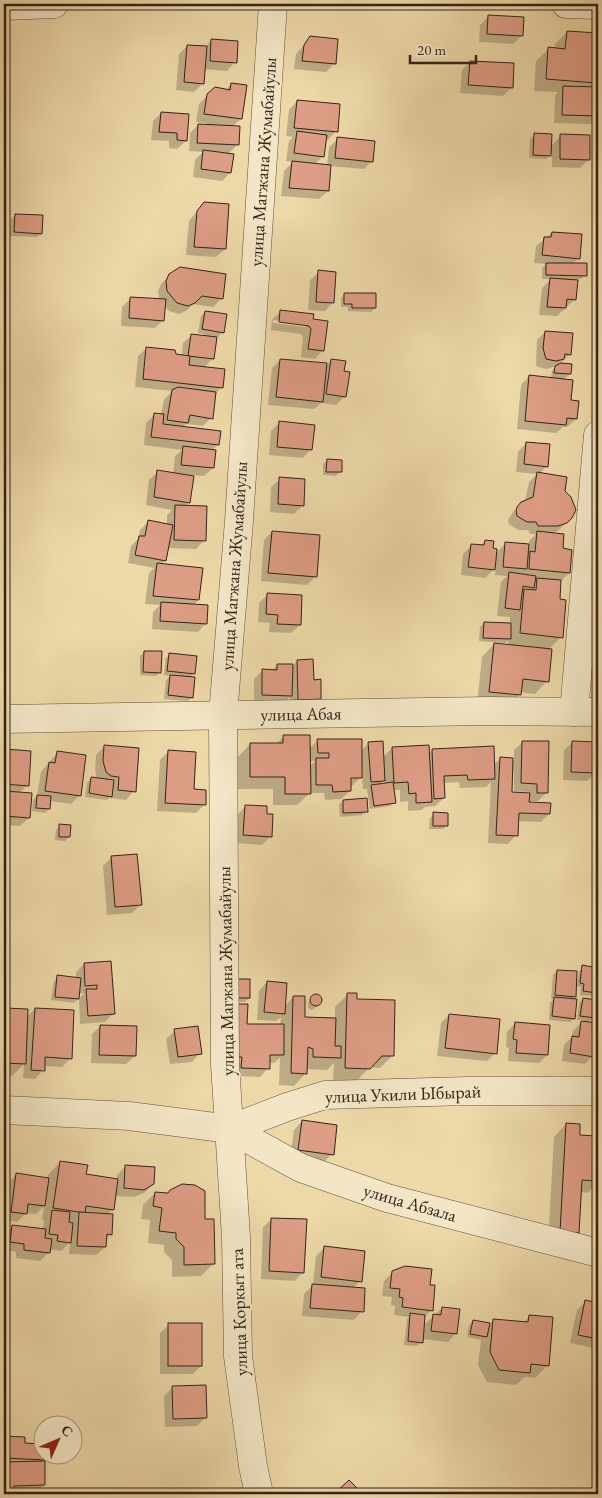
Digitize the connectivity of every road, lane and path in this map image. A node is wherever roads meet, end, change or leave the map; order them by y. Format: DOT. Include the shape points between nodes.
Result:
graph roads {
  1 [pos="54,4"];
  2 [pos="273,4"];
  3 [pos="566,4"];
  4 [pos="598,5"];
  5 [pos="4,6"];
  6 [pos="598,435"];
  7 [pos="586,712"];
  8 [pos="223,715"];
  9 [pos="4,719"];
  10 [pos="598,1091"];
  11 [pos="4,1110"];
  12 [pos="230,1130"];
  13 [pos="598,1253"];
  14 [pos="259,1494"];
  1 -- 5 [label="street"];
  2 -- 8 [label="street, улица Магжана Жумабайулы"];
  3 -- 4 [label="street"];
  6 -- 7 [label="street"];
  7 -- 8 [label="street, улица Абая"];
  8 -- 9 [label="street, улица Абая"];
  8 -- 12 [label="street, улица Магжана Жумабайулы" via="225,1064"];
  10 -- 12 [label="street, улица Укили Ыбырай" via="325,1095"];
  11 -- 12 [label="street, улица Укили Ыбырай" via="129,1116"];
  12 -- 13 [label="street, улица Абзала" via="301,1168 388,1198"];
  12 -- 14 [label="street, улица Коркыт ата" via="238,1356"];
}
